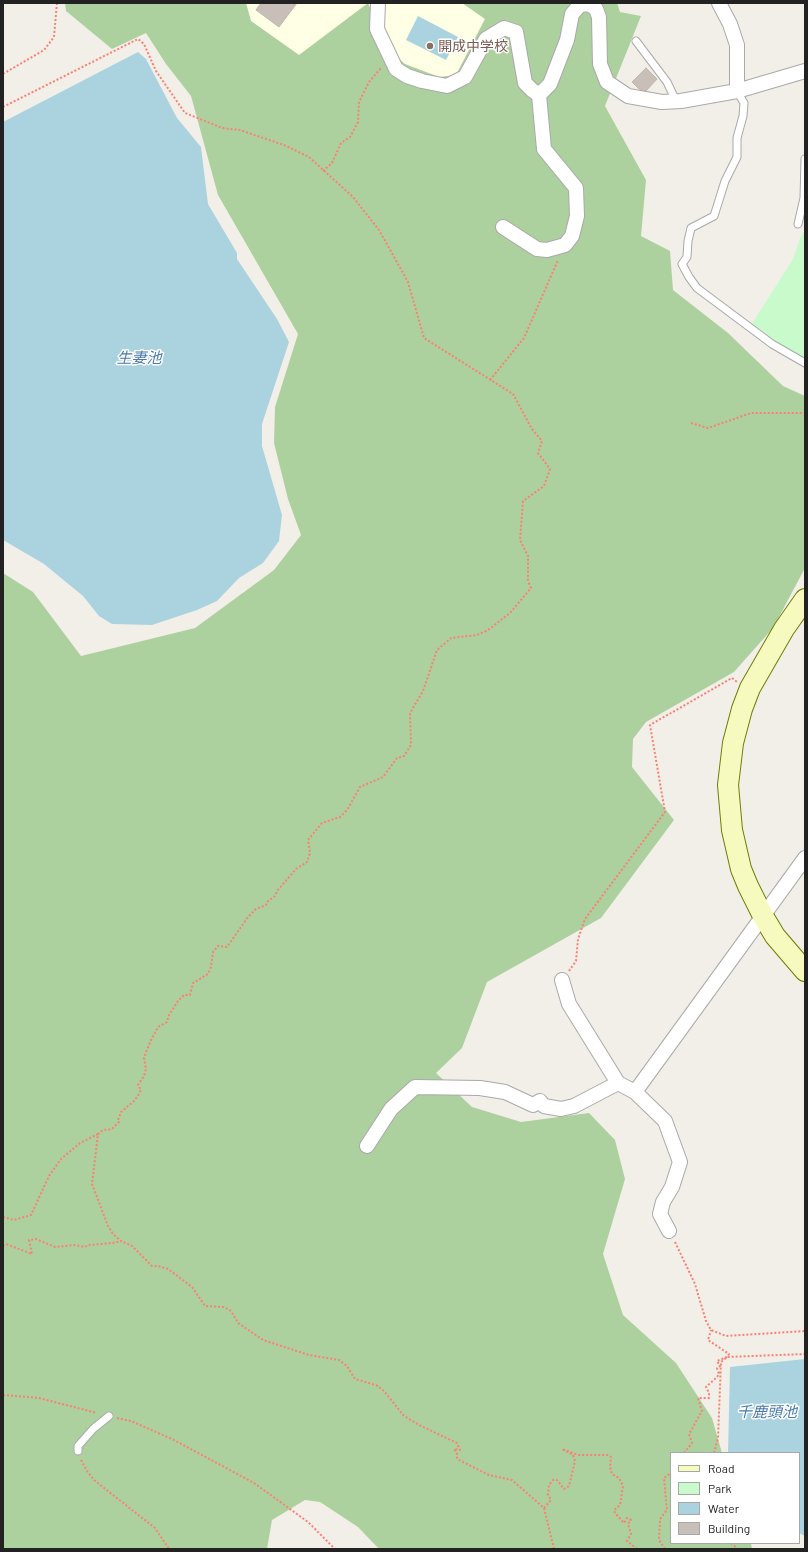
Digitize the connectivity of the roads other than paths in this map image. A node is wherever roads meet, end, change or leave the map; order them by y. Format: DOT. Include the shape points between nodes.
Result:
graph roads {
  1 [pos="378,3"];
  2 [pos="719,3"];
  3 [pos="636,41"];
  4 [pos="805,71"];
  5 [pos="738,91"];
  6 [pos="539,94"];
  7 [pos="676,101"];
  8 [pos="805,159"];
  9 [pos="798,224"];
  10 [pos="503,227"];
  11 [pos="805,363"];
  12 [pos="805,599"];
  13 [pos="805,858"];
  14 [pos="763,916"];
  15 [pos="805,970"];
  16 [pos="562,980"];
  17 [pos="618,1083"];
  18 [pos="635,1092"];
  19 [pos="367,1146"];
  20 [pos="669,1231"];
  21 [pos="109,1416"];
  22 [pos="78,1451"];
  1 -- 6 [label="street" via="377,29 396,69 407,76 447,86 465,77 486,39 504,28 516,32 525,83"];
  2 -- 5 [label="street" via="737,45"];
  3 -- 7 [label="lane" via="667,82"];
  4 -- 5 [label="street"];
  5 -- 7 [label="street"];
  5 -- 11 [label="lane" via="744,103 736,157 714,216 691,228 687,257 682,264 698,288 772,344"];
  6 -- 7 [label="street" via="550,84 567,40 572,14 580,5 589,4 596,9 599,17 600,64 607,82 628,96 662,102"];
  6 -- 10 [label="street" via="544,148 576,188 577,216 572,236 565,245 547,250 537,249"];
  8 -- 9 [label="lane" via="804,198"];
  12 -- 14 [label="street" via="784,629 750,688 737,726 729,764 728,800 736,851 748,886"];
  13 -- 14 [label="street"];
  14 -- 15 [label="street" via="775,936"];
  14 -- 18 [label="street"];
  16 -- 17 [label="street" via="569,1004"];
  17 -- 18 [label="street"];
  17 -- 19 [label="street" via="574,1106 561,1109 544,1106 536,1098 533,1105 505,1092 480,1088 416,1087 391,1109"];
  18 -- 20 [label="street" via="665,1121 680,1162 660,1214"];
  21 -- 22 [label="lane" via="92,1429 78,1446"];
}
